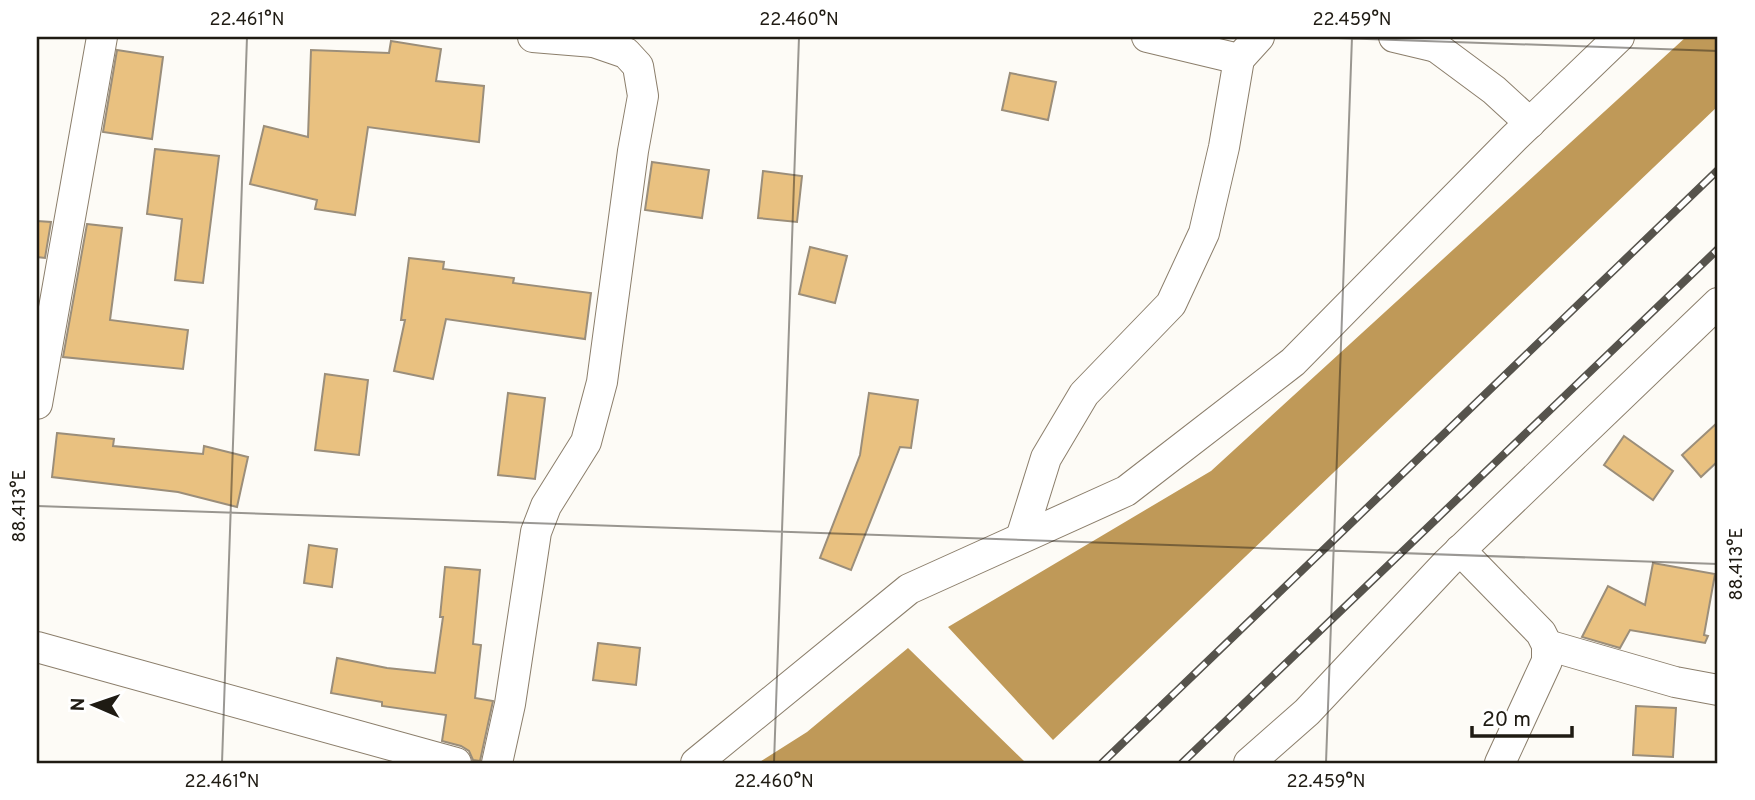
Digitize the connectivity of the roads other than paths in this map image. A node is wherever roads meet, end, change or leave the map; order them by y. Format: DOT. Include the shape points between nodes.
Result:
graph roads {
  1 [pos="102,37"];
  2 [pos="533,37"];
  3 [pos="1147,37"];
  4 [pos="1259,37"];
  5 [pos="1394,37"];
  6 [pos="1619,37"];
  7 [pos="592,39"];
  8 [pos="1431,42"];
  9 [pos="1239,59"];
  10 [pos="1530,122"];
  11 [pos="1718,303"];
  12 [pos="37,404"];
  13 [pos="1021,538"];
  14 [pos="1460,550"];
  15 [pos="1548,645"];
  16 [pos="37,647"];
  17 [pos="1718,690"];
  18 [pos="456,763"];
  19 [pos="497,763"];
  20 [pos="696,763"];
  21 [pos="1249,763"];
  22 [pos="1500,763"];
  1 -- 12 [label="street"];
  2 -- 7 [label="street"];
  3 -- 9 [label="street"];
  4 -- 9 [label="street"];
  5 -- 8 [label="street"];
  6 -- 10 [label="street"];
  7 -- 19 [label="street" via="626,53 638,66 643,96 602,382 586,442 546,506 536,532"];
  8 -- 10 [label="street"];
  9 -- 13 [label="street" via="1204,233 1171,304 1084,394 1046,458"];
  10 -- 13 [label="street" via="1293,362 1126,491"];
  11 -- 14 [label="street"];
  13 -- 20 [label="street" via="909,589"];
  14 -- 15 [label="street"];
  14 -- 21 [label="street" via="1307,712"];
  15 -- 17 [label="street"];
  15 -- 22 [label="street" via="1547,661"];
  16 -- 18 [label="street"];
}
